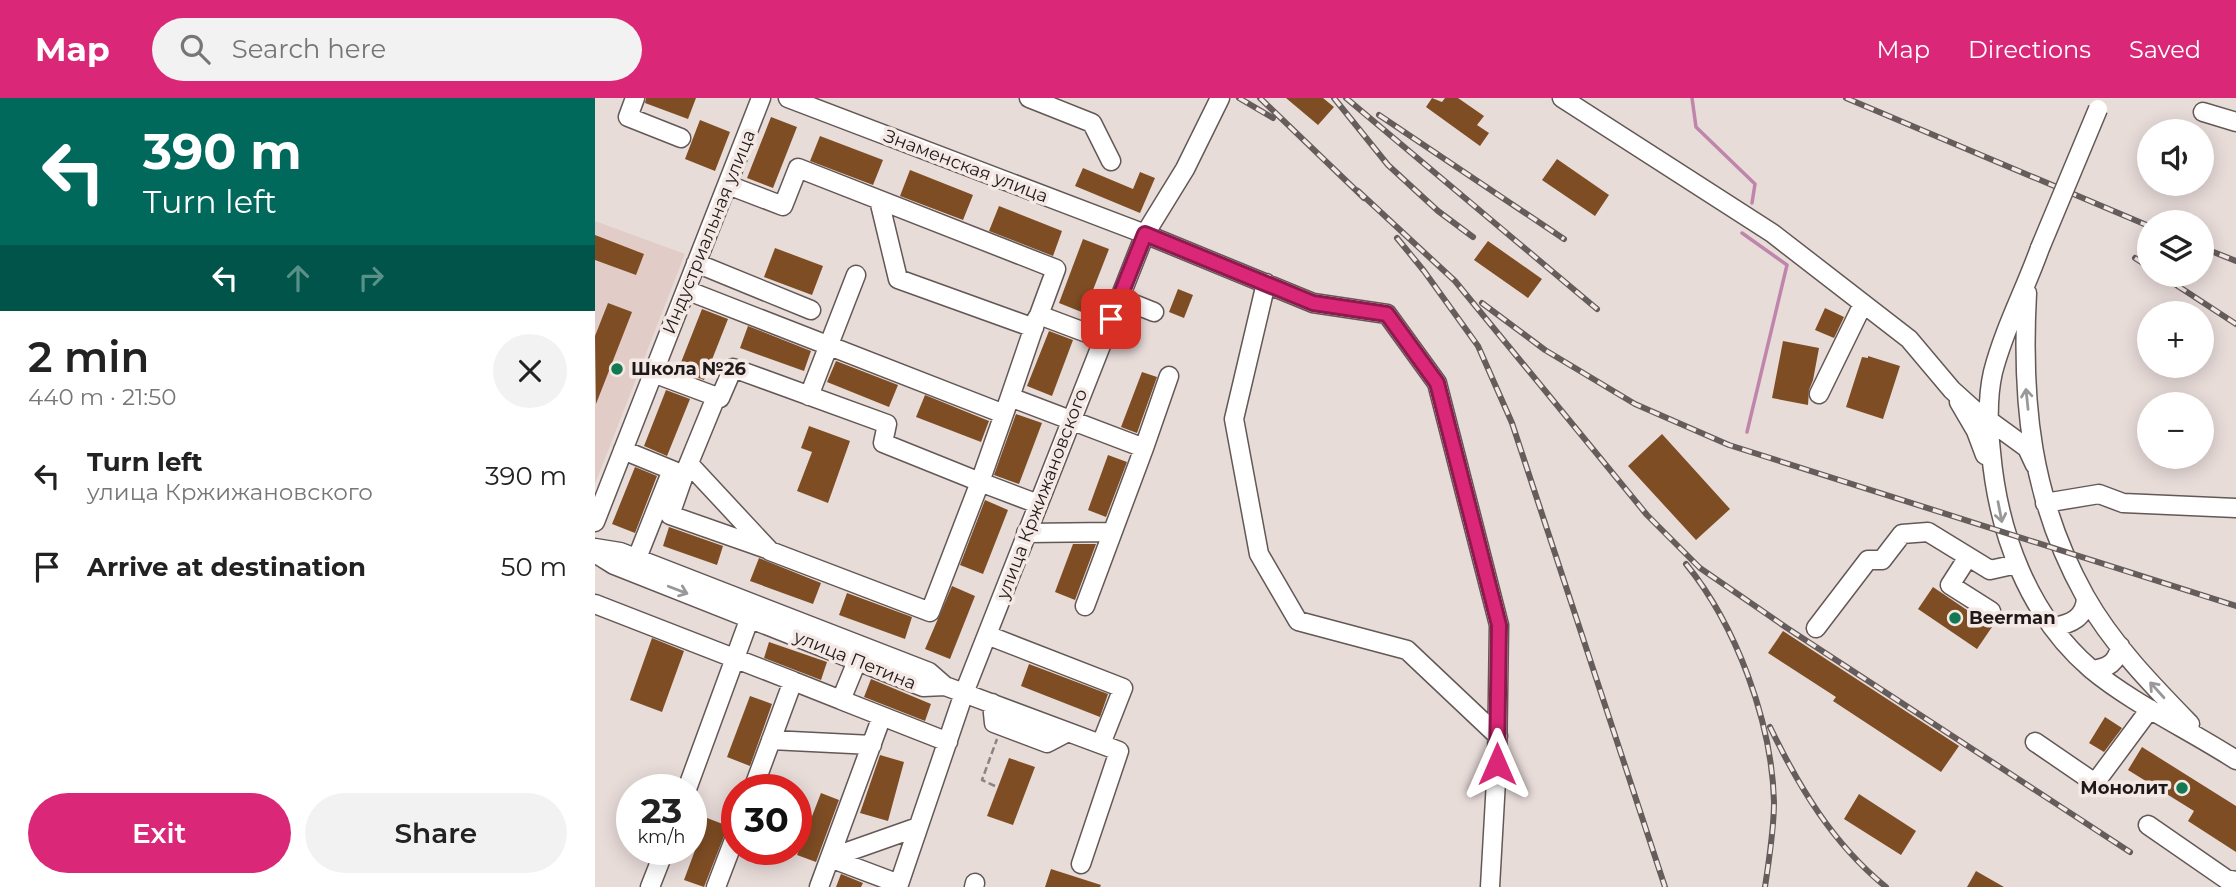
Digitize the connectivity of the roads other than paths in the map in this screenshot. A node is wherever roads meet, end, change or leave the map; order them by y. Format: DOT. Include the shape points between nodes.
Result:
graph roads {
  1 [pos="635,98"];
  2 [pos="761,98"];
  3 [pos="788,98"];
  4 [pos="1030,98"];
  5 [pos="1562,98"];
  6 [pos="2101,102"];
  7 [pos="1217,106"];
  8 [pos="2203,112"];
  9 [pos="2236,122"];
  10 [pos="681,138"];
  11 [pos="1111,161"];
  12 [pos="728,185"];
  13 [pos="879,200"];
  14 [pos="1145,234"];
  15 [pos="696,263"];
  16 [pos="856,275"];
  17 [pos="2028,282"];
  18 [pos="1266,283"];
  19 [pos="686,290"];
  20 [pos="1119,298"];
  21 [pos="1863,304"];
  22 [pos="811,310"];
  23 [pos="1154,312"];
  24 [pos="1036,321"];
  25 [pos="1103,339"];
  26 [pos="829,346"];
  27 [pos="653,373"];
  28 [pos="1169,376"];
  29 [pos="1952,390"];
  30 [pos="1819,394"];
  31 [pos="809,396"];
  32 [pos="716,397"];
  33 [pos="1007,406"];
  34 [pos="1071,420"];
  35 [pos="1988,420"];
  36 [pos="1143,448"];
  37 [pos="623,450"];
  38 [pos="2035,465"];
  39 [pos="682,470"];
  40 [pos="1993,476"];
  41 [pos="980,482"];
  42 [pos="2045,503"];
  43 [pos="1038,504"];
  44 [pos="2236,508"];
  45 [pos="595,522"];
  46 [pos="1112,531"];
  47 [pos="1026,533"];
  48 [pos="595,551"];
  49 [pos="770,551"];
  50 [pos="1968,557"];
  51 [pos="624,559"];
  52 [pos="2017,564"];
  53 [pos="2086,598"];
  54 [pos="595,604"];
  55 [pos="1085,606"];
  56 [pos="753,611"];
  57 [pos="1991,611"];
  58 [pos="2053,627"];
  59 [pos="1816,628"];
  60 [pos="986,635"];
  61 [pos="2120,646"];
  62 [pos="735,660"];
  63 [pos="857,660"];
  64 [pos="2092,670"];
  65 [pos="793,681"];
  66 [pos="945,686"];
  67 [pos="964,693"];
  68 [pos="841,700"];
  69 [pos="992,704"];
  70 [pos="2150,709"];
  71 [pos="882,716"];
  72 [pos="1068,732"];
  73 [pos="1498,736"];
  74 [pos="2204,739"];
  75 [pos="771,740"];
  76 [pos="948,741"];
  77 [pos="2035,742"];
  78 [pos="1101,744"];
  79 [pos="872,745"];
  80 [pos="2236,760"];
  81 [pos="693,774"];
  82 [pos="759,774"];
  83 [pos="2148,825"];
  84 [pos="918,827"];
  85 [pos="830,858"];
  86 [pos="1081,864"];
  87 [pos="659,865"];
  88 [pos="724,865"];
  89 [pos="2236,881"];
  90 [pos="898,885"];
  91 [pos="650,887"];
  92 [pos="716,887"];
  93 [pos="818,887"];
  94 [pos="1490,887"];
  1 -- 10 [label="street" via="628,117"];
  2 -- 12 [label="street, Индустриальная улица"];
  3 -- 14 [label="street, Знаменская улица"];
  4 -- 11 [label="street" via="1092,123"];
  5 -- 21 [label="street" via="1772,233"];
  6 -- 17 [label="street, bridge"];
  7 -- 14 [label="street, улица Кржижановского"];
  8 -- 9 [label="street"];
  12 -- 13 [label="street" via="783,206 798,168"];
  12 -- 15 [label="street, Индустриальная улица"];
  13 -- 24 [label="street" via="898,279"];
  13 -- 24 [label="street" via="1056,269"];
  14 -- 18 [label="street, Знаменская улица"];
  14 -- 20 [label="street, улица Кржижановского"];
  15 -- 19 [label="street, Индустриальная улица"];
  15 -- 22 [label="street"];
  16 -- 26 [label="street"];
  17 -- 35 [label="street" via="2008,323 1993,374"];
  38 -- 17 [label="street, one-way" via="2025,382"];
  18 -- 73 [label="street, Знаменская улица" via="1313,303 1387,314 1437,383 1499,625"];
  18 -- 73 [label="street" via="1234,419 1259,554 1298,621 1407,650"];
  19 -- 26 [label="street"];
  19 -- 27 [label="street, Индустриальная улица"];
  20 -- 23 [label="street"];
  20 -- 25 [label="street, улица Кржижановского"];
  21 -- 29 [label="street" via="1909,339"];
  21 -- 30 [label="street"];
  24 -- 25 [label="street"];
  24 -- 33 [label="street"];
  25 -- 34 [label="street, улица Кржижановского"];
  26 -- 31 [label="street"];
  26 -- 33 [label="street"];
  27 -- 32 [label="street"];
  27 -- 37 [label="street, Индустриальная улица"];
  28 -- 36 [label="street"];
  29 -- 35 [label="street"];
  29 -- 40 [label="street" via="1976,431"];
  31 -- 32 [label="street" via="733,368 720,398"];
  31 -- 41 [label="street" via="887,424 883,443"];
  32 -- 39 [label="street"];
  33 -- 34 [label="street"];
  33 -- 41 [label="street"];
  34 -- 36 [label="street"];
  34 -- 43 [label="street, улица Кржижановского"];
  35 -- 38 [label="street" via="2027,449"];
  35 -- 40 [label="street"];
  36 -- 46 [label="street"];
  37 -- 39 [label="street"];
  37 -- 45 [label="street, Индустриальная улица"];
  38 -- 42 [label="street"];
  39 -- 49 [label="street"];
  39 -- 49 [label="street" via="670,515"];
  39 -- 51 [label="street"];
  40 -- 52 [label="street, one-way" via="2004,531"];
  41 -- 43 [label="street"];
  41 -- 49 [label="street" via="930,612"];
  42 -- 44 [label="street" via="2099,494 2123,503"];
  42 -- 53 [label="street"];
  43 -- 47 [label="street, улица Кржижановского"];
  46 -- 47 [label="street"];
  46 -- 55 [label="street"];
  47 -- 60 [label="street, улица Кржижановского"];
  48 -- 51 [label="street, улица Петина"];
  50 -- 52 [label="street" via="1990,570"];
  50 -- 57 [label="street" via="1950,585"];
  50 -- 59 [label="street" via="1928,532 1902,534 1882,560 1868,560"];
  51 -- 56 [label="street, улица Петина"];
  52 -- 58 [label="street"];
  53 -- 58 [label="street" via="2079,618"];
  53 -- 61 [label="street"];
  54 -- 62 [label="street"];
  56 -- 62 [label="street"];
  56 -- 63 [label="street, улица Петина"];
  56 -- 66 [label="street" via="929,672"];
  58 -- 64 [label="street"];
  60 -- 67 [label="street, улица Кржижановского"];
  60 -- 78 [label="street" via="1123,688"];
  61 -- 64 [label="street" via="2112,664"];
  74 -- 61 [label="street, one-way"];
  62 -- 65 [label="street"];
  62 -- 81 [label="street"];
  63 -- 66 [label="street, улица Петина" via="923,687"];
  63 -- 68 [label="street"];
  64 -- 70 [label="street"];
  65 -- 68 [label="street"];
  65 -- 75 [label="street"];
  66 -- 67 [label="street, улица Петина"];
  67 -- 69 [label="street, улица Петина"];
  67 -- 76 [label="street, улица Кржижановского"];
  68 -- 71 [label="street"];
  69 -- 72 [label="street, улица Петина"];
  69 -- 72 [label="street" via="995,723 1047,744"];
  70 -- 74 [label="street"];
  70 -- 77 [label="street" via="2095,783"];
  71 -- 76 [label="street"];
  71 -- 79 [label="street"];
  72 -- 78 [label="street, улица Петина"];
  73 -- 94 [label="street, Знаменская улица"];
  74 -- 80 [label="street"];
  75 -- 79 [label="street"];
  75 -- 82 [label="street"];
  76 -- 84 [label="street, улица Кржижановского"];
  78 -- 86 [label="street, улица Петина" via="1119,751"];
  79 -- 85 [label="street"];
  83 -- 89 [label="street" via="2226,879"];
  84 -- 85 [label="street"];
  84 -- 90 [label="street, улица Кржижановского"];
  85 -- 90 [label="street"];
  85 -- 93 [label="street"];
  87 -- 91 [label="street"];
  88 -- 92 [label="street"];
}
